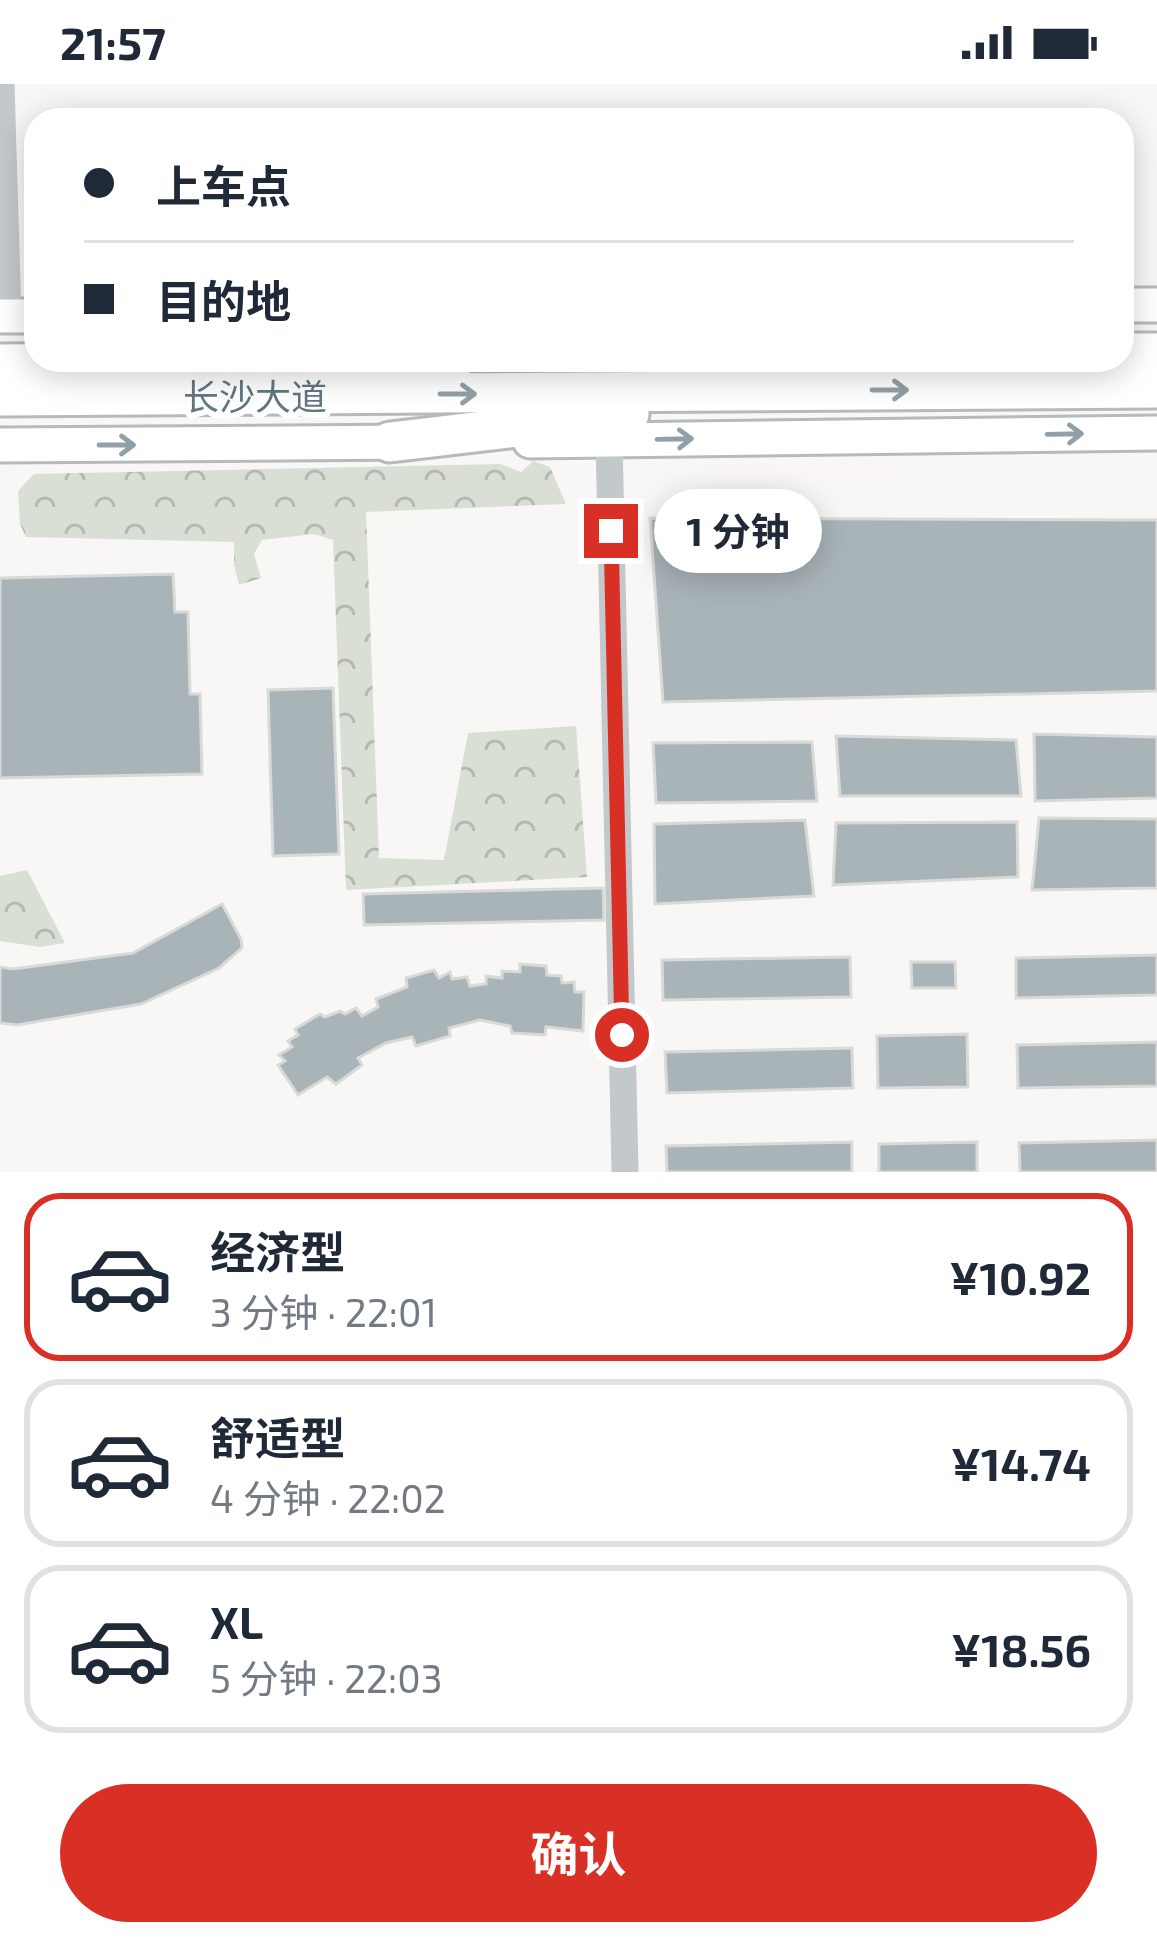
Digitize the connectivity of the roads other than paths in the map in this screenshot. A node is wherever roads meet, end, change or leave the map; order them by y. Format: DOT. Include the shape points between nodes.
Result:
graph roads {
  1 [pos="1,84"];
  2 [pos="15,316"];
  3 [pos="193,372"];
  4 [pos="377,372"];
  5 [pos="338,378"];
  6 [pos="1157,388"];
  7 [pos="819,391"];
  8 [pos="0,396"];
  9 [pos="1157,433"];
  10 [pos="609,440"];
  11 [pos="390,442"];
  12 [pos="0,446"];
  13 [pos="625,1172"];
  1 -- 2 [label="street"];
  3 -- 5 [label="highway, 长沙大道"];
  4 -- 5 [label="highway, 长沙大道"];
  5 -- 7 [label="highway, 长沙大道, one-way"];
  5 -- 8 [label="highway, 长沙大道"];
  7 -- 6 [label="highway, 长沙大道, one-way"];
  7 -- 11 [label="highway"];
  10 -- 9 [label="main road, one-way"];
  10 -- 11 [label="main road"];
  10 -- 13 [label="street"];
  12 -- 11 [label="main road, one-way"];
}
